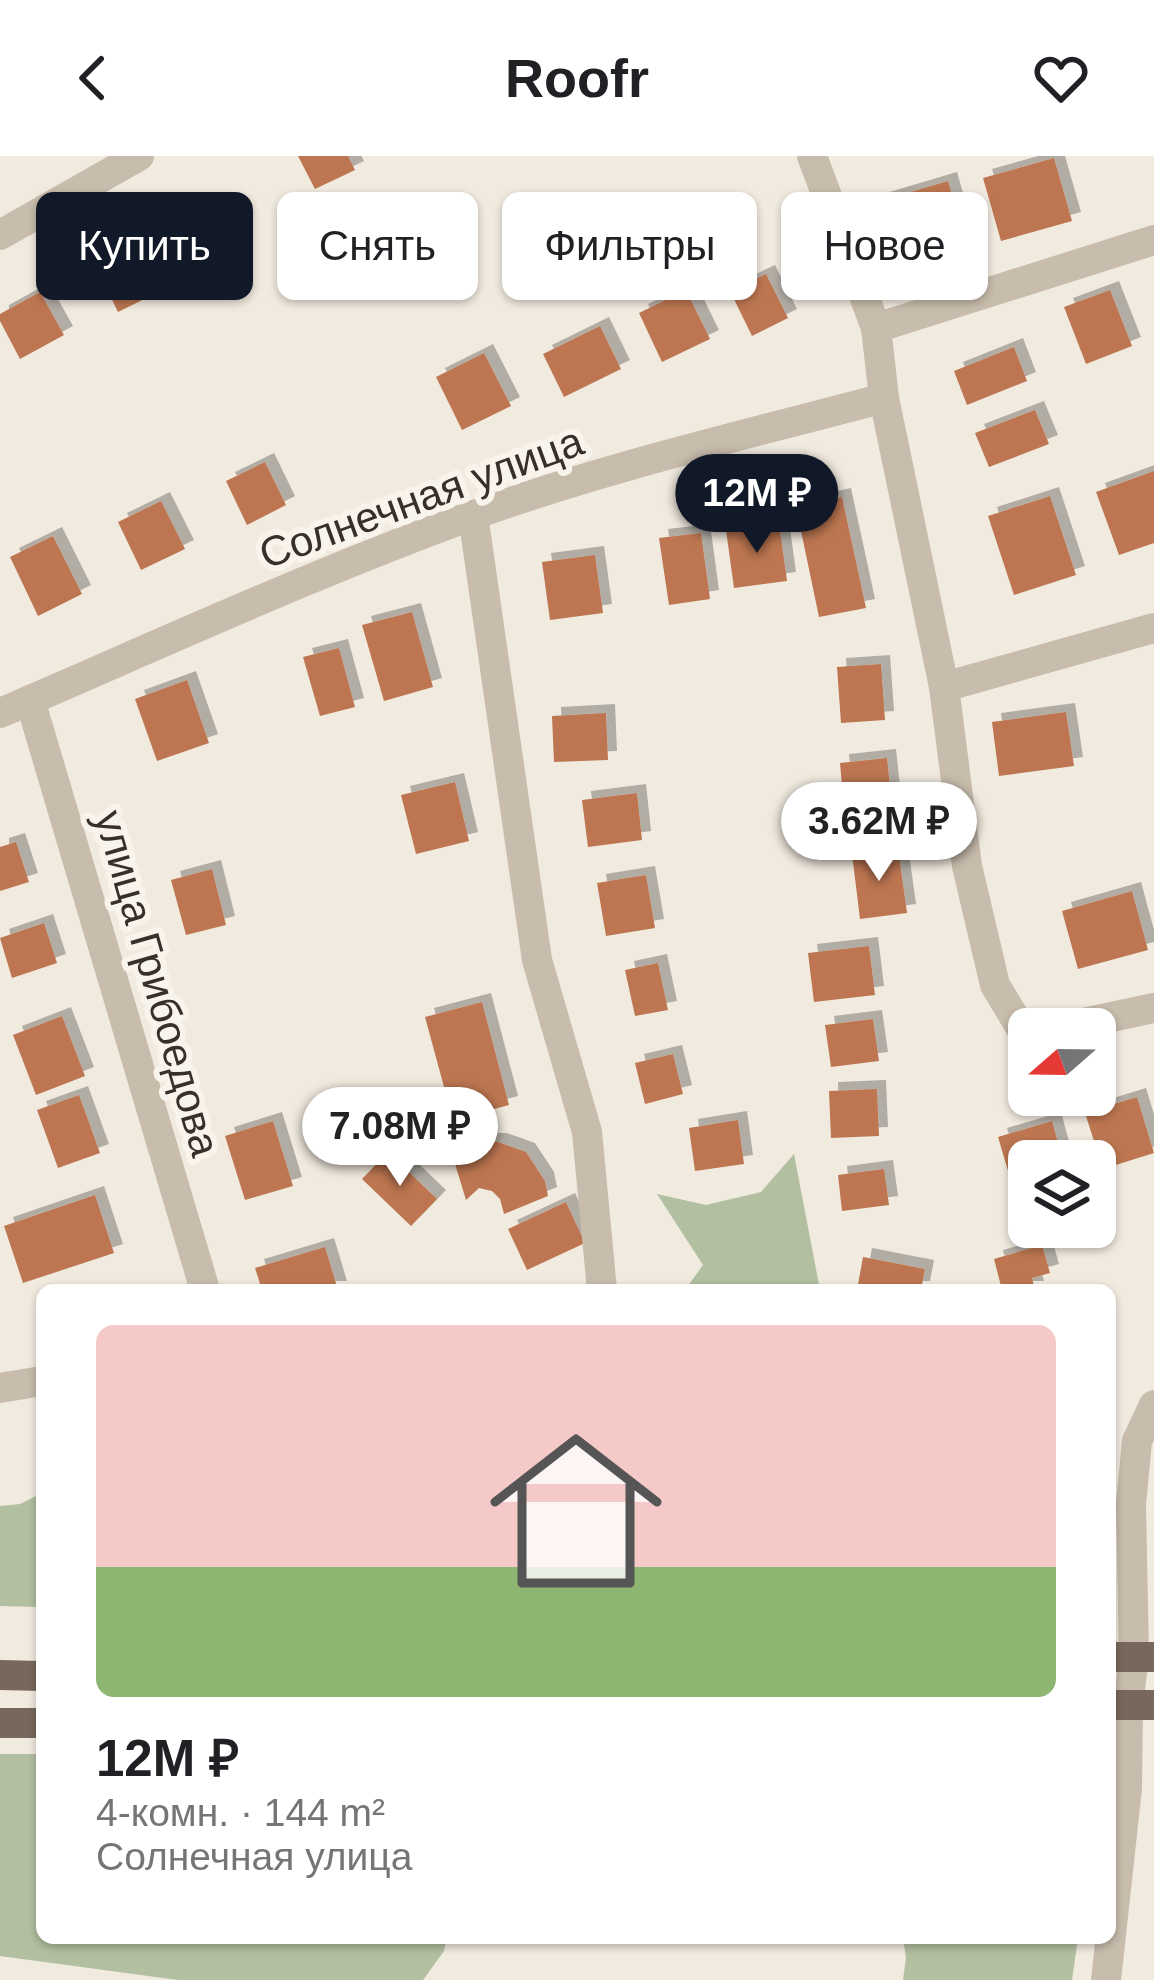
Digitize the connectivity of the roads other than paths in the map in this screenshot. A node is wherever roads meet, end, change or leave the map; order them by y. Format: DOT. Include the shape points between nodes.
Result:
graph roads {
  1 [pos="139,156"];
  2 [pos="812,156"];
  3 [pos="0,235"];
  4 [pos="1154,240"];
  5 [pos="877,328"];
  6 [pos="884,398"];
  7 [pos="473,515"];
  8 [pos="1154,628"];
  9 [pos="944,687"];
  10 [pos="30,700"];
  11 [pos="0,713"];
  12 [pos="1015,1008"];
  13 [pos="1154,1008"];
  14 [pos="1116,1016"];
  15 [pos="203,1284"];
  16 [pos="601,1284"];
  17 [pos="36,1382"];
  18 [pos="0,1388"];
  19 [pos="1154,1405"];
  20 [pos="1121,1504"];
  21 [pos="1121,1575"];
  22 [pos="1133,1657"];
  23 [pos="0,1676"];
  24 [pos="36,1676"];
  25 [pos="1131,1705"];
  26 [pos="0,1723"];
  27 [pos="36,1723"];
  28 [pos="1116,1889"];
  29 [pos="1110,1944"];
  30 [pos="1106,1980"];
  1 -- 3 [label="street"];
  2 -- 5 [label="street"];
  4 -- 5 [label="street"];
  5 -- 6 [label="street"];
  6 -- 7 [label="street, Солнечная улица"];
  6 -- 9 [label="street"];
  7 -- 10 [label="street, Солнечная улица"];
  7 -- 16 [label="street" via="537,960 587,1132"];
  8 -- 9 [label="street"];
  9 -- 12 [label="street" via="967,866 995,985"];
  10 -- 11 [label="street, Солнечная улица"];
  10 -- 15 [label="street, улица Грибоедова"];
  13 -- 14 [label="street"];
  17 -- 18 [label="street"];
  19 -- 20 [label="street"];
  20 -- 21 [label="street"];
  21 -- 22 [label="street"];
  22 -- 25 [label="street"];
  23 -- 24 [label="main road"];
  25 -- 28 [label="street"];
  26 -- 27 [label="main road"];
  29 -- 30 [label="street"];
}
